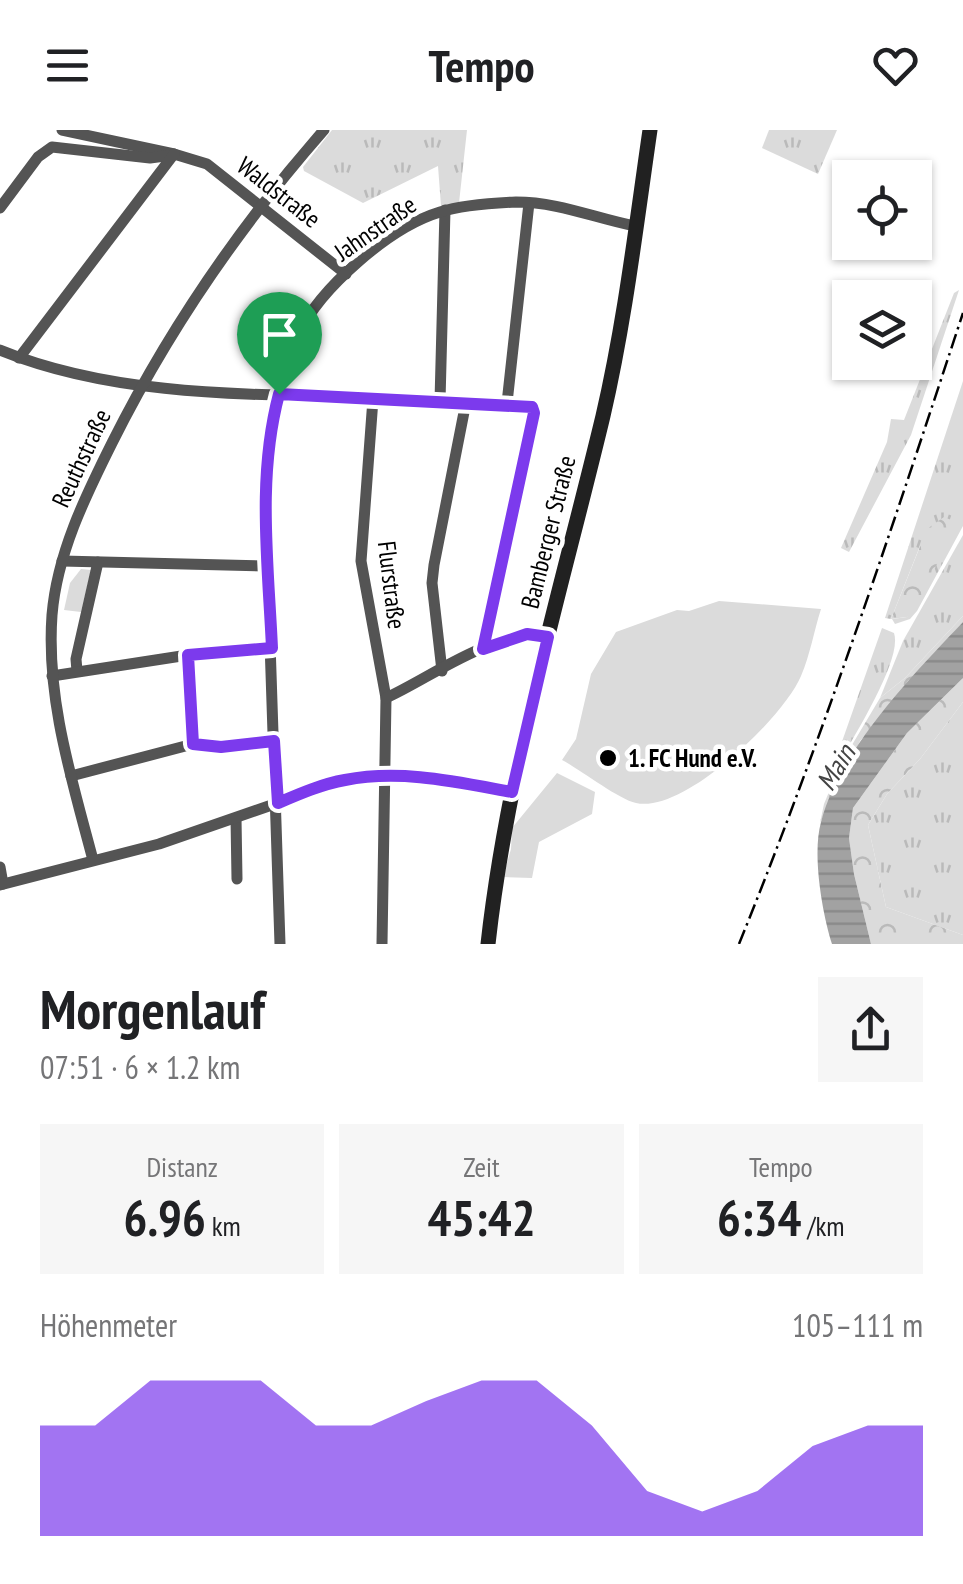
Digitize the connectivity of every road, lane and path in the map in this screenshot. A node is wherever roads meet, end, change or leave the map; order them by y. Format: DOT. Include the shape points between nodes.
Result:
graph roads {
  1 [pos="62,130"];
  2 [pos="324,130"];
  3 [pos="650,130"];
  4 [pos="174,154"];
  5 [pos="529,203"];
  6 [pos="260,205"];
  7 [pos="0,208"];
  8 [pos="445,210"];
  9 [pos="636,226"];
  10 [pos="346,274"];
  11 [pos="0,350"];
  12 [pos="19,358"];
  13 [pos="141,385"];
  14 [pos="279,394"];
  15 [pos="373,399"];
  16 [pos="440,401"];
  17 [pos="466,402"];
  18 [pos="507,404"];
  19 [pos="62,561"];
  20 [pos="98,562"];
  21 [pos="268,566"];
  22 [pos="548,637"];
  23 [pos="272,648"];
  24 [pos="483,649"];
  25 [pos="188,655"];
  26 [pos="442,670"];
  27 [pos="77,671"];
  28 [pos="52,676"];
  29 [pos="386,698"];
  30 [pos="274,741"];
  31 [pos="193,744"];
  32 [pos="72,776"];
  33 [pos="384,776"];
  34 [pos="512,792"];
  35 [pos="278,803"];
  36 [pos="236,818"];
  37 [pos="93,860"];
  38 [pos="0,867"];
  39 [pos="237,879"];
  40 [pos="2,885"];
  41 [pos="280,944"];
  42 [pos="294,944"];
  43 [pos="382,944"];
  44 [pos="488,944"];
  1 -- 4 [label="street, Waldstraße"];
  2 -- 6 [label="street, Reuthstraße"];
  3 -- 9 [label="street, Bamberger Straße"];
  4 -- 6 [label="street, Waldstraße" via="207,164"];
  4 -- 7 [label="street" via="150,158 52,147"];
  4 -- 12 [label="street"];
  5 -- 8 [label="street, Jahnstraße"];
  5 -- 9 [label="street, Jahnstraße"];
  5 -- 18 [label="street"];
  6 -- 10 [label="street, Waldstraße"];
  6 -- 13 [label="street, Reuthstraße"];
  8 -- 10 [label="street, Jahnstraße" via="410,225"];
  8 -- 16 [label="street"];
  9 -- 22 [label="street, Bamberger Straße" via="603,415"];
  10 -- 14 [label="street, Jahnstraße" via="296,337"];
  11 -- 12 [label="street"];
  12 -- 13 [label="street"];
  13 -- 14 [label="street"];
  13 -- 19 [label="street, Reuthstraße"];
  14 -- 15 [label="street"];
  14 -- 21 [label="street, Jahnstraße" via="266,456"];
  15 -- 16 [label="street"];
  15 -- 29 [label="street, Flurstraße" via="361,561"];
  16 -- 17 [label="street"];
  17 -- 18 [label="street"];
  17 -- 26 [label="street" via="432,583"];
  18 -- 24 [label="street" via="532,407 534,413"];
  19 -- 20 [label="street"];
  19 -- 28 [label="street, Reuthstraße" via="52,613"];
  20 -- 21 [label="street"];
  20 -- 27 [label="street"];
  21 -- 23 [label="street, Jahnstraße"];
  22 -- 24 [label="street" via="527,634"];
  22 -- 34 [label="street, Bamberger Straße"];
  23 -- 25 [label="street"];
  23 -- 30 [label="street, Jahnstraße"];
  24 -- 26 [label="street"];
  25 -- 27 [label="street"];
  25 -- 31 [label="street"];
  26 -- 29 [label="street"];
  27 -- 28 [label="street"];
  28 -- 32 [label="street, Reuthstraße"];
  29 -- 33 [label="street, Flurstraße"];
  30 -- 31 [label="street"];
  30 -- 35 [label="street, Jahnstraße"];
  31 -- 32 [label="street"];
  32 -- 37 [label="street, Reuthstraße"];
  33 -- 34 [label="street"];
  33 -- 35 [label="street" via="344,780"];
  33 -- 43 [label="street, Flurstraße"];
  34 -- 44 [label="street, Bamberger Straße"];
  35 -- 36 [label="street"];
  35 -- 41 [label="street, Jahnstraße"];
  36 -- 37 [label="street"];
  36 -- 39 [label="street"];
  37 -- 40 [label="street"];
  38 -- 40 [label="street"];
  41 -- 42 [label="street"];
}
